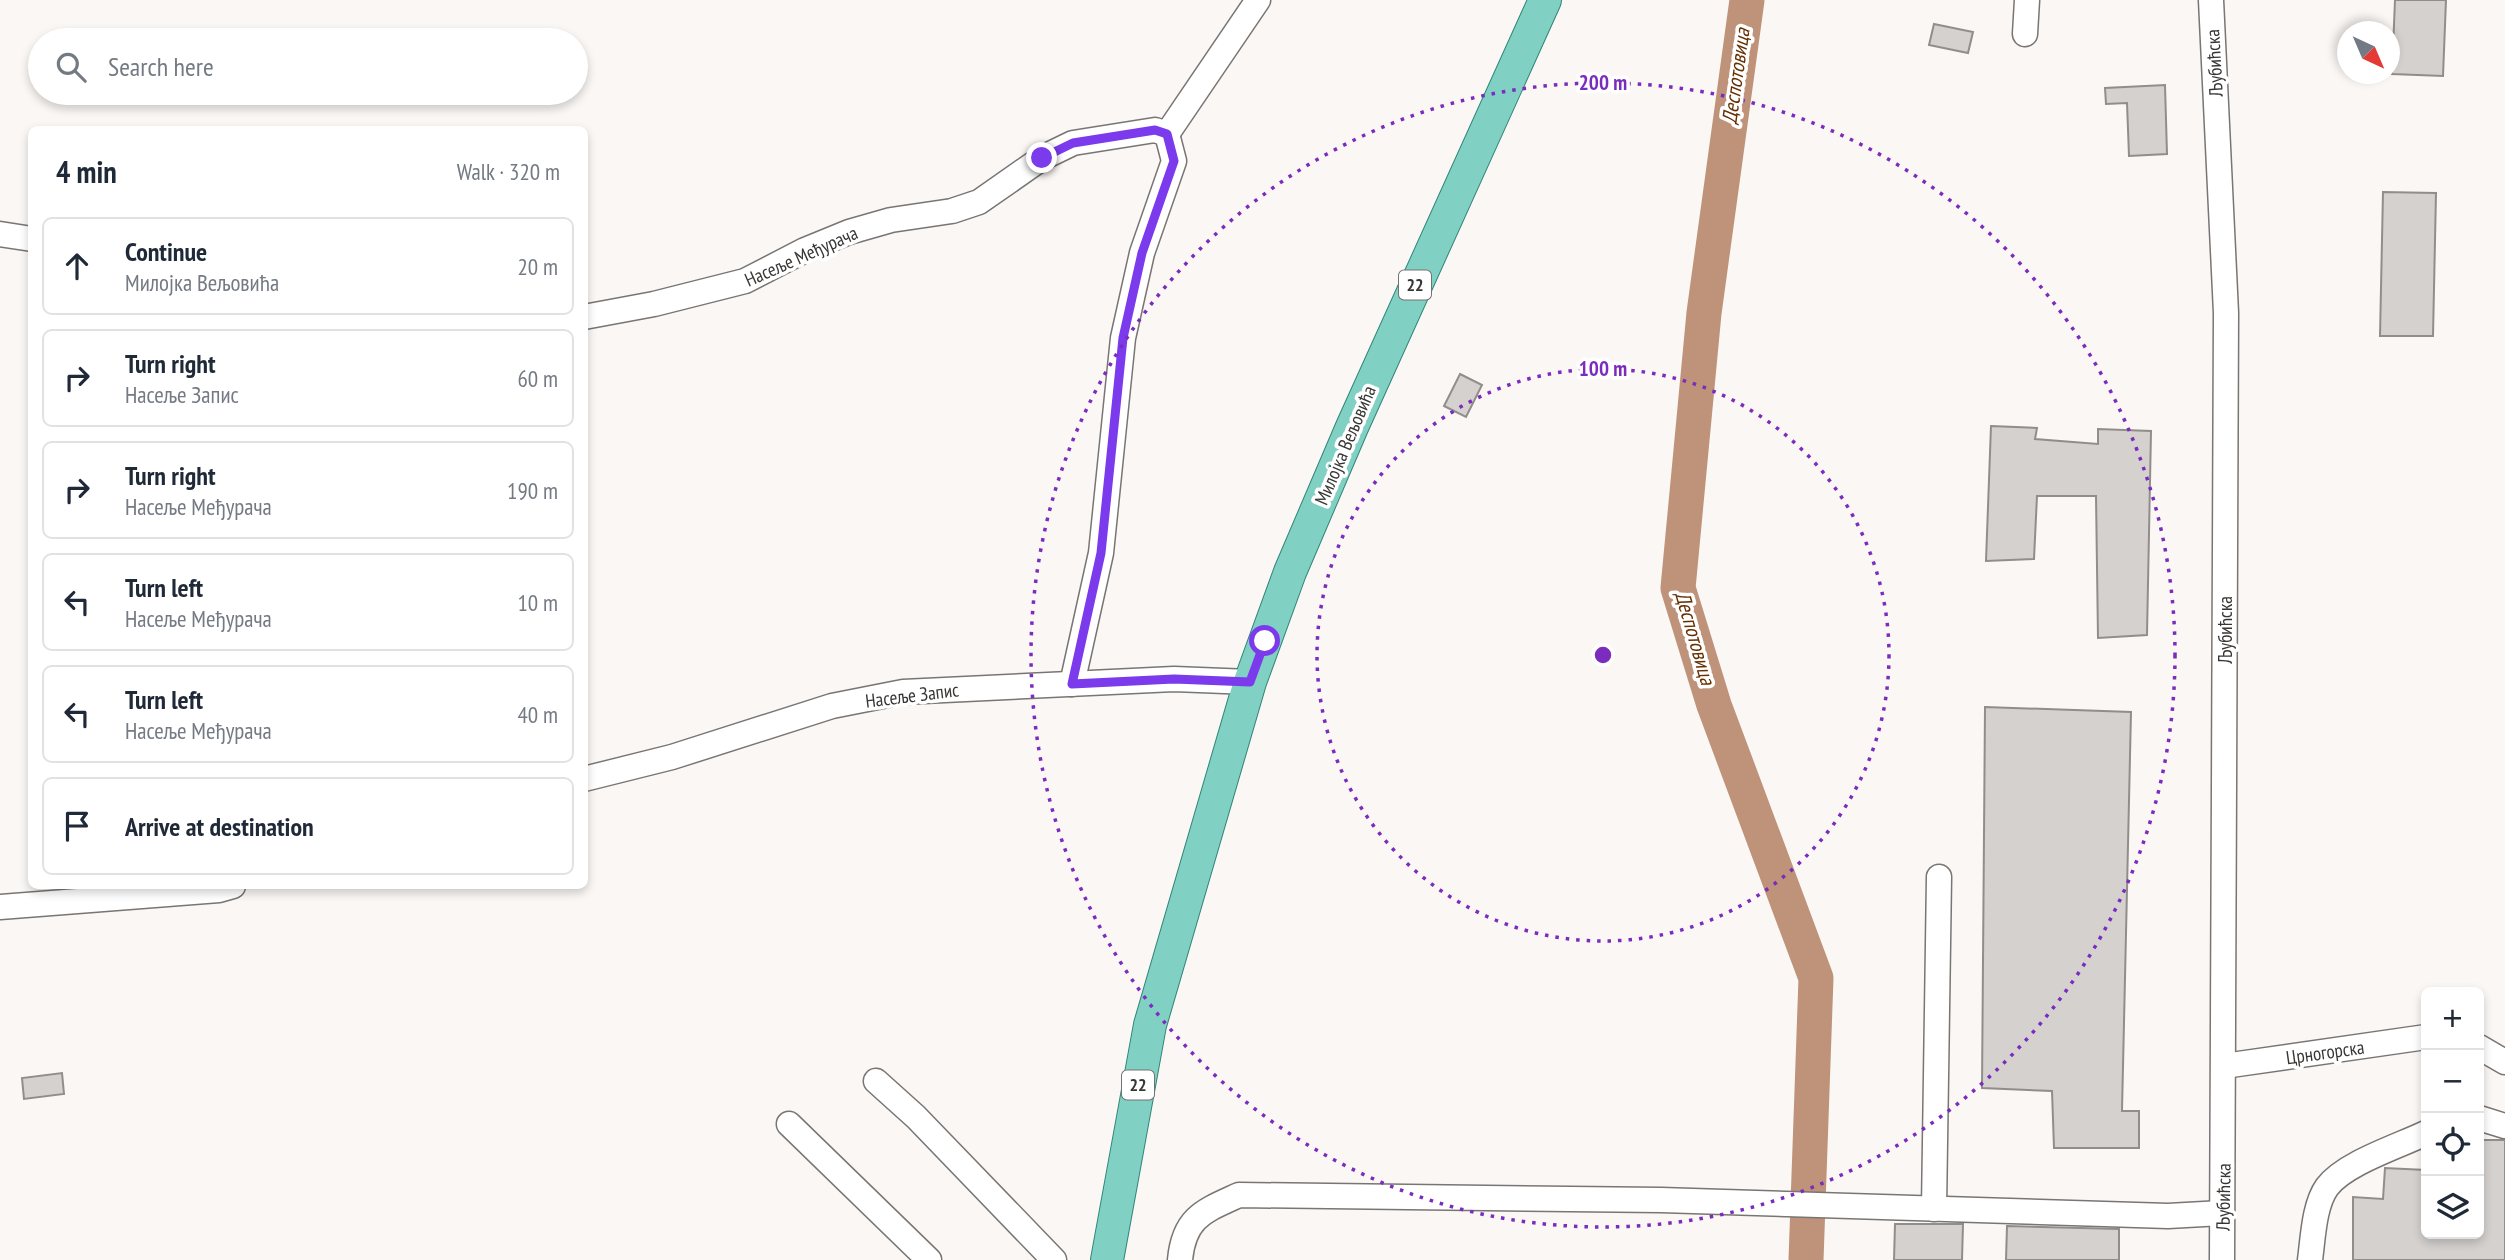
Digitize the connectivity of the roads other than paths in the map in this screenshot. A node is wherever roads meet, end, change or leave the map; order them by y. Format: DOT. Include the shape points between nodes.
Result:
graph roads {
  1 [pos="1258,0"];
  2 [pos="1545,0"];
  3 [pos="2027,0"];
  4 [pos="2211,0"];
  5 [pos="2025,34"];
  6 [pos="1167,134"];
  7 [pos="0,234"];
  8 [pos="28,238"];
  9 [pos="588,316"];
  10 [pos="1250,682"];
  11 [pos="1072,684"];
  12 [pos="588,778"];
  13 [pos="1939,877"];
  14 [pos="222,889"];
  15 [pos="0,907"];
  16 [pos="2421,1038"];
  17 [pos="2484,1049"];
  18 [pos="2505,1062"];
  19 [pos="2224,1066"];
  20 [pos="876,1081"];
  21 [pos="2484,1120"];
  22 [pos="789,1124"];
  23 [pos="2505,1126"];
  24 [pos="2421,1135"];
  25 [pos="1934,1209"];
  26 [pos="2222,1213"];
  27 [pos="929,1260"];
  28 [pos="1054,1260"];
  29 [pos="1107,1260"];
  30 [pos="1180,1260"];
  31 [pos="2222,1260"];
  32 [pos="2310,1260"];
  1 -- 6 [label="street"];
  2 -- 10 [label="main road, Милојка Вељовића / 22" via="1352,427 1290,572"];
  3 -- 5 [label="street"];
  4 -- 19 [label="street, Љубићска" via="2226,313"];
  6 -- 9 [label="street, Насеље Међурача" via="1155,130 1073,143 1042,158 979,202 849,232 745,281"];
  6 -- 11 [label="street" via="1174,161 1142,253 1123,338 1101,553"];
  7 -- 8 [label="street"];
  10 -- 11 [label="street, Насеље Запис" via="1174,679"];
  10 -- 29 [label="main road, Милојка Вељовића / 22" via="1150,1025"];
  11 -- 12 [label="street, Насеље Запис" via="903,692 832,706 672,757"];
  13 -- 25 [label="street"];
  14 -- 15 [label="street"];
  16 -- 19 [label="street, Црногорска"];
  17 -- 18 [label="street"];
  19 -- 26 [label="street, Љубићска"];
  20 -- 28 [label="street"];
  21 -- 23 [label="street"];
  22 -- 27 [label="street"];
  24 -- 32 [label="street" via="2342,1173 2326,1188"];
  25 -- 26 [label="street" via="2168,1216"];
  25 -- 30 [label="street" via="1661,1200 1239,1195 1198,1214 1182,1241"];
  26 -- 31 [label="street, Љубићска"];
}
